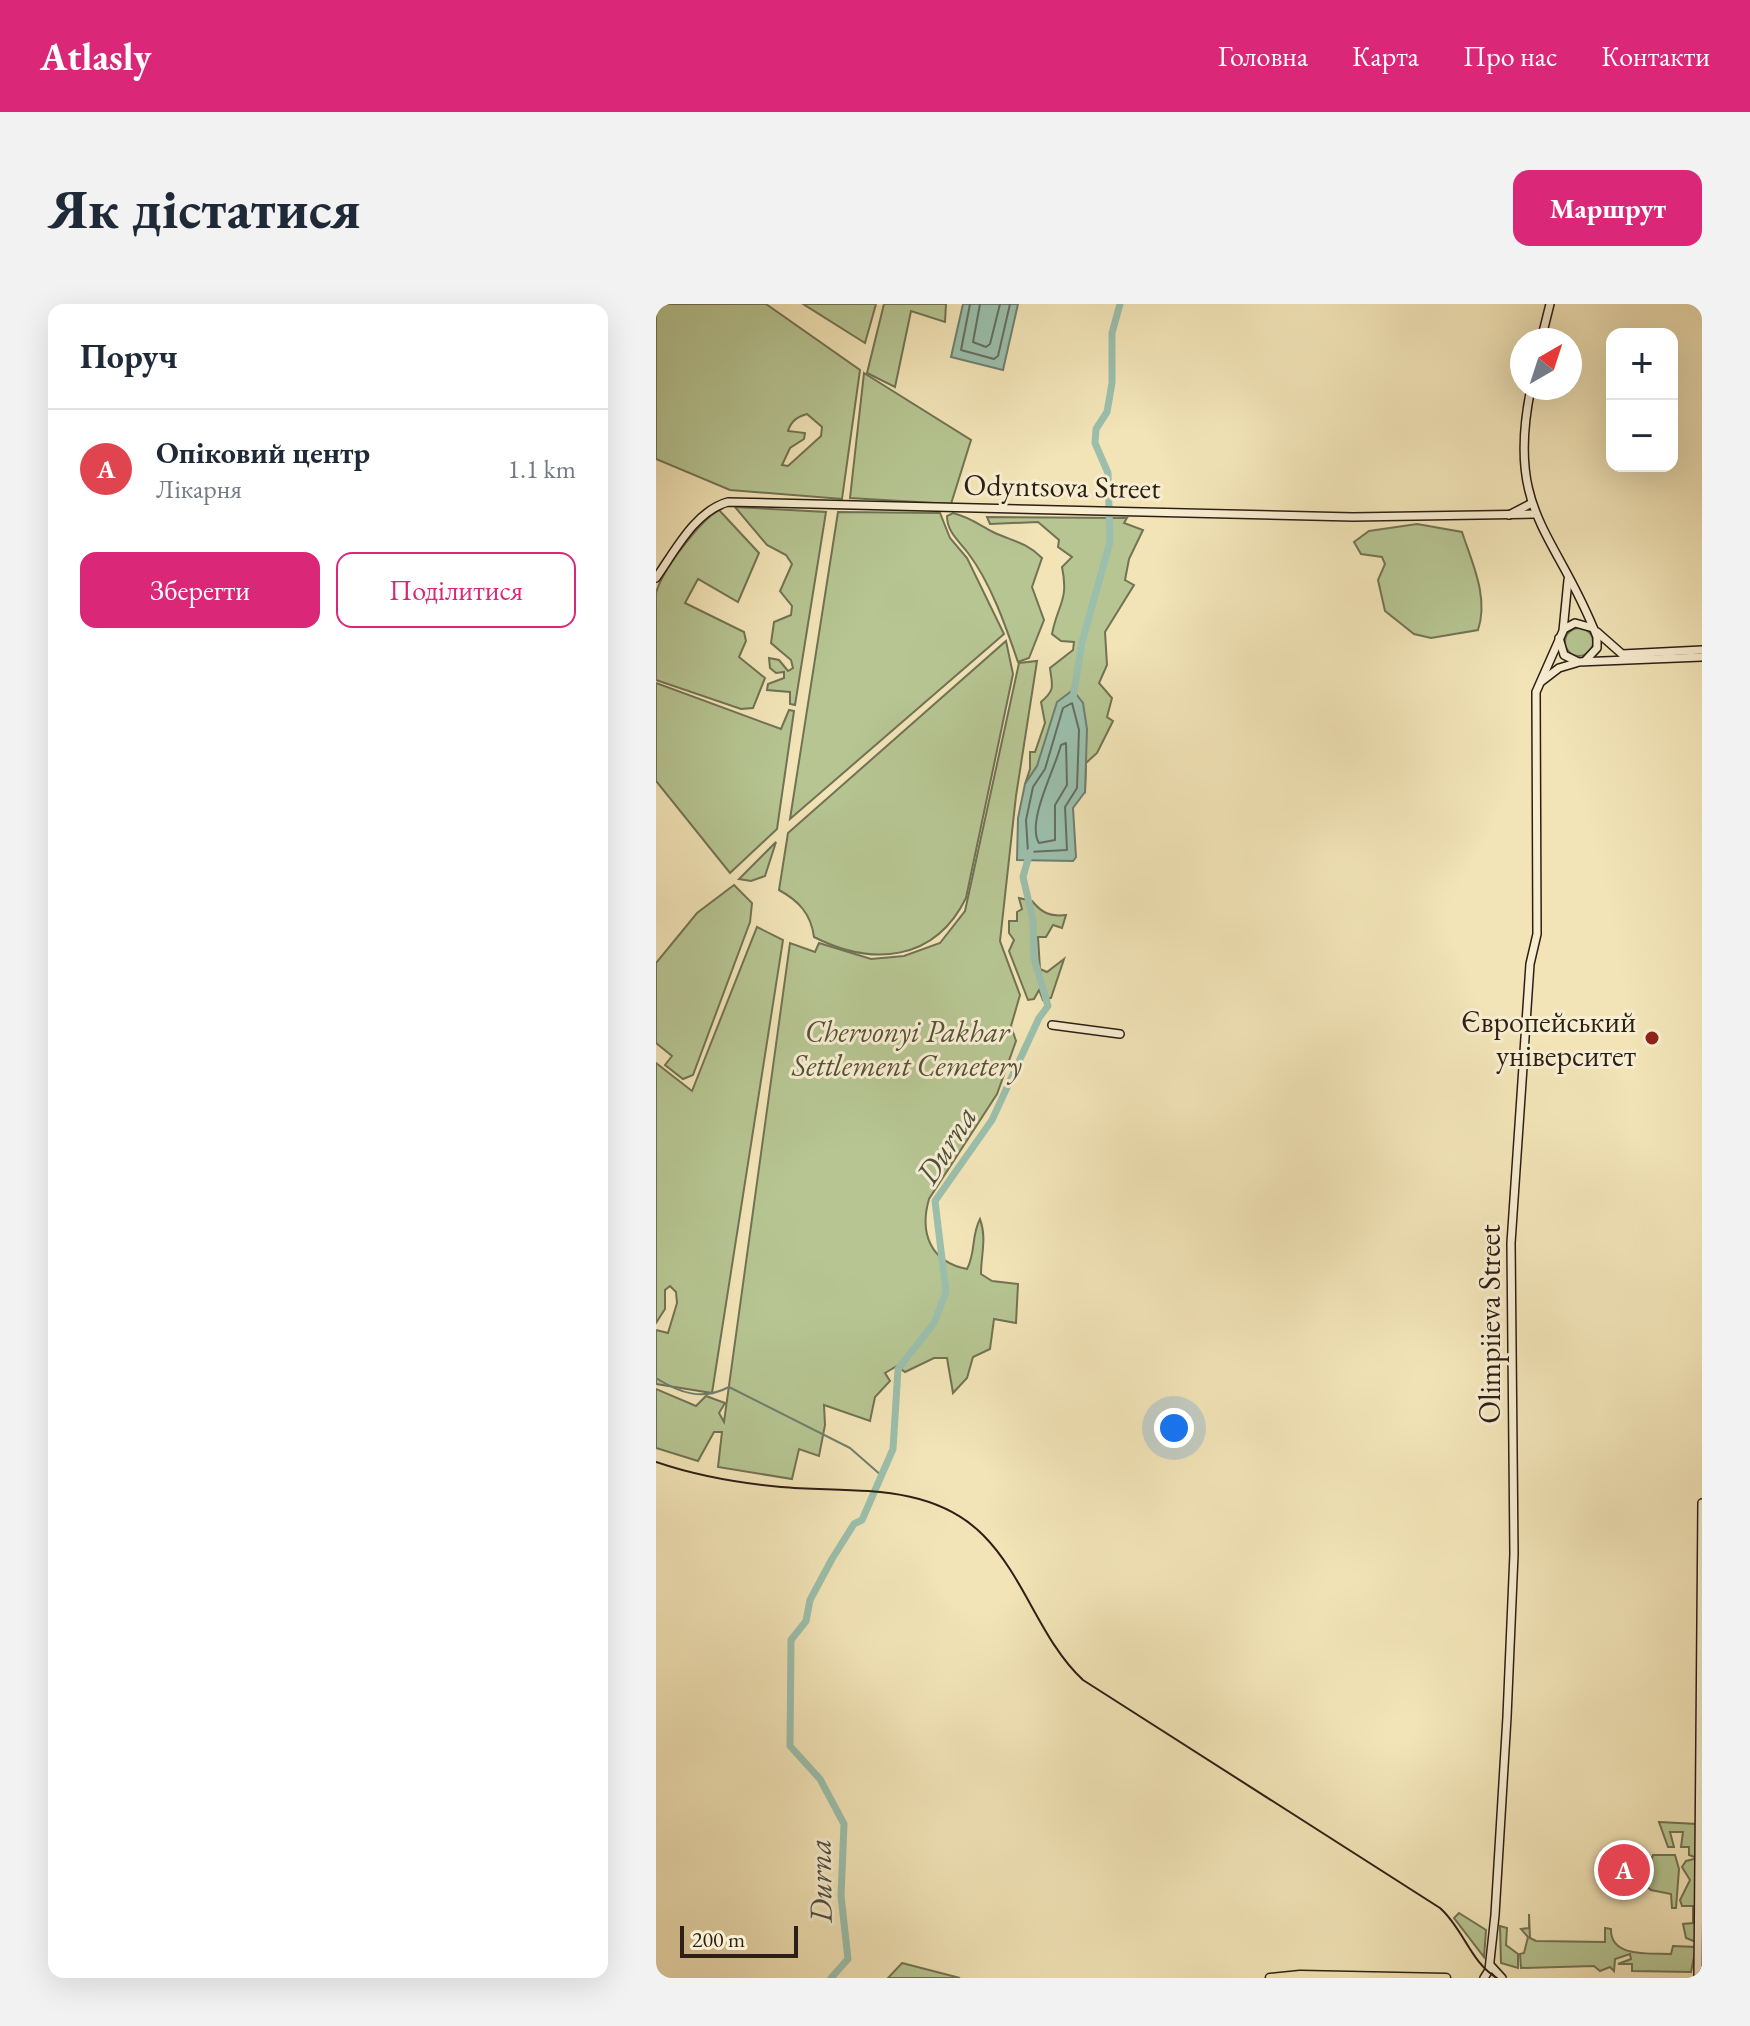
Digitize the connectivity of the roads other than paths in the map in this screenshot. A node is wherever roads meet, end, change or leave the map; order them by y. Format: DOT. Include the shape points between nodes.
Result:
graph roads {
  1 [pos="1550,304"];
  2 [pos="1544,328"];
  3 [pos="1529,400"];
  4 [pos="1527,491"];
  5 [pos="1530,504"];
  6 [pos="1534,514"];
  7 [pos="1507,516"];
  8 [pos="1541,526"];
  9 [pos="656,578"];
  10 [pos="1568,580"];
  11 [pos="1593,629"];
  12 [pos="1561,635"];
  13 [pos="1702,650"];
  14 [pos="1702,657"];
  15 [pos="1582,662"];
  16 [pos="1537,686"];
  17 [pos="1052,1025"];
  18 [pos="1120,1034"];
  19 [pos="1702,1503"];
  20 [pos="1701,1963"];
  21 [pos="1490,1964"];
  22 [pos="1270,1978"];
  23 [pos="1446,1978"];
  24 [pos="1475,1978"];
  25 [pos="1484,1978"];
  26 [pos="1502,1978"];
  27 [pos="1698,1978"];
  1 -- 2 [label="main road"];
  3 -- 4 [label="main road" via="1522,442"];
  4 -- 5 [label="main road"];
  4 -- 7 [label="main road"];
  5 -- 6 [label="main road"];
  5 -- 7 [label="main road, Odyntsova Street"];
  6 -- 7 [label="main road, Odyntsova Street"];
  6 -- 8 [label="main road"];
  7 -- 8 [label="main road"];
  7 -- 9 [label="main road, Odyntsova Street" via="728,502 701,517"];
  8 -- 10 [label="main road"];
  10 -- 11 [label="main road"];
  10 -- 12 [label="main road"];
  11 -- 12 [label="main road" via="1575,623"];
  11 -- 13 [label="main road" via="1622,654"];
  11 -- 15 [label="main road" via="1597,648"];
  12 -- 15 [label="main road" via="1564,655"];
  12 -- 16 [label="main road"];
  14 -- 15 [label="main road"];
  15 -- 16 [label="main road" via="1559,668"];
  16 -- 21 [label="main road, Olimpiieva Street" via="1537,934 1530,964 1511,1243 1514,1554"];
  17 -- 18 [label="main road"];
  19 -- 20 [label="main road"];
  20 -- 27 [label="main road"];
  21 -- 24 [label="main road"];
  21 -- 25 [label="main road, Olimpiieva Street"];
  21 -- 26 [label="main road"];
  22 -- 23 [label="main road"];
}
